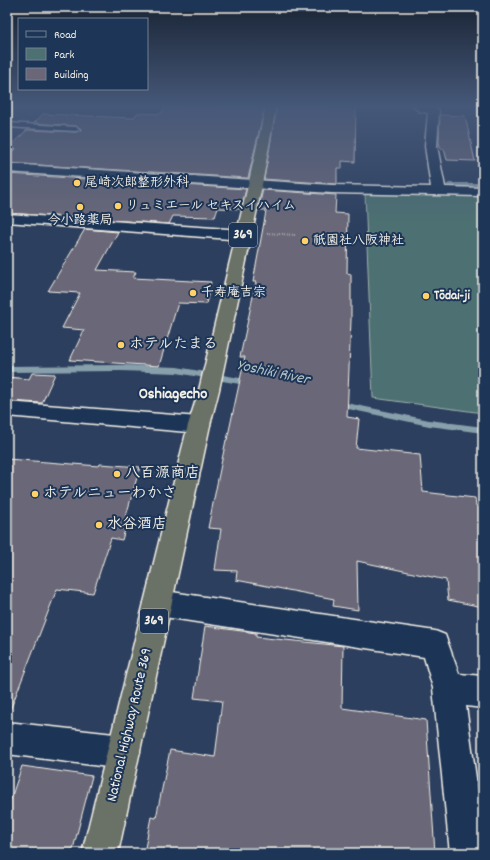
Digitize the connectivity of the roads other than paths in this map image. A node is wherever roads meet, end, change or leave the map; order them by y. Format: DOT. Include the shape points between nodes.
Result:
graph roads {
  1 [pos="263,146"];
  2 [pos="431,146"];
  3 [pos="7,168"];
  4 [pos="255,184"];
  5 [pos="439,191"];
  6 [pos="483,192"];
  7 [pos="7,218"];
  8 [pos="243,235"];
  9 [pos="7,409"];
  10 [pos="199,425"];
  11 [pos="158,603"];
  12 [pos="448,688"];
  13 [pos="483,692"];
  14 [pos="7,738"];
  15 [pos="123,752"];
  16 [pos="100,853"];
  17 [pos="468,853"];
  1 -- 4 [label="highway, National Highway Route 369 / 369"];
  2 -- 5 [label="street"];
  3 -- 4 [label="street"];
  4 -- 5 [label="street" via="332,189"];
  4 -- 8 [label="highway, National Highway Route 369 / 369"];
  5 -- 6 [label="street"];
  7 -- 8 [label="street"];
  8 -- 10 [label="highway, National Highway Route 369 / 369"];
  9 -- 10 [label="street"];
  10 -- 11 [label="highway, National Highway Route 369 / 369"];
  11 -- 12 [label="street" via="435,645"];
  11 -- 15 [label="highway, National Highway Route 369 / 369"];
  12 -- 13 [label="street"];
  12 -- 17 [label="street"];
  14 -- 15 [label="street"];
  15 -- 16 [label="highway, National Highway Route 369 / 369"];
}
